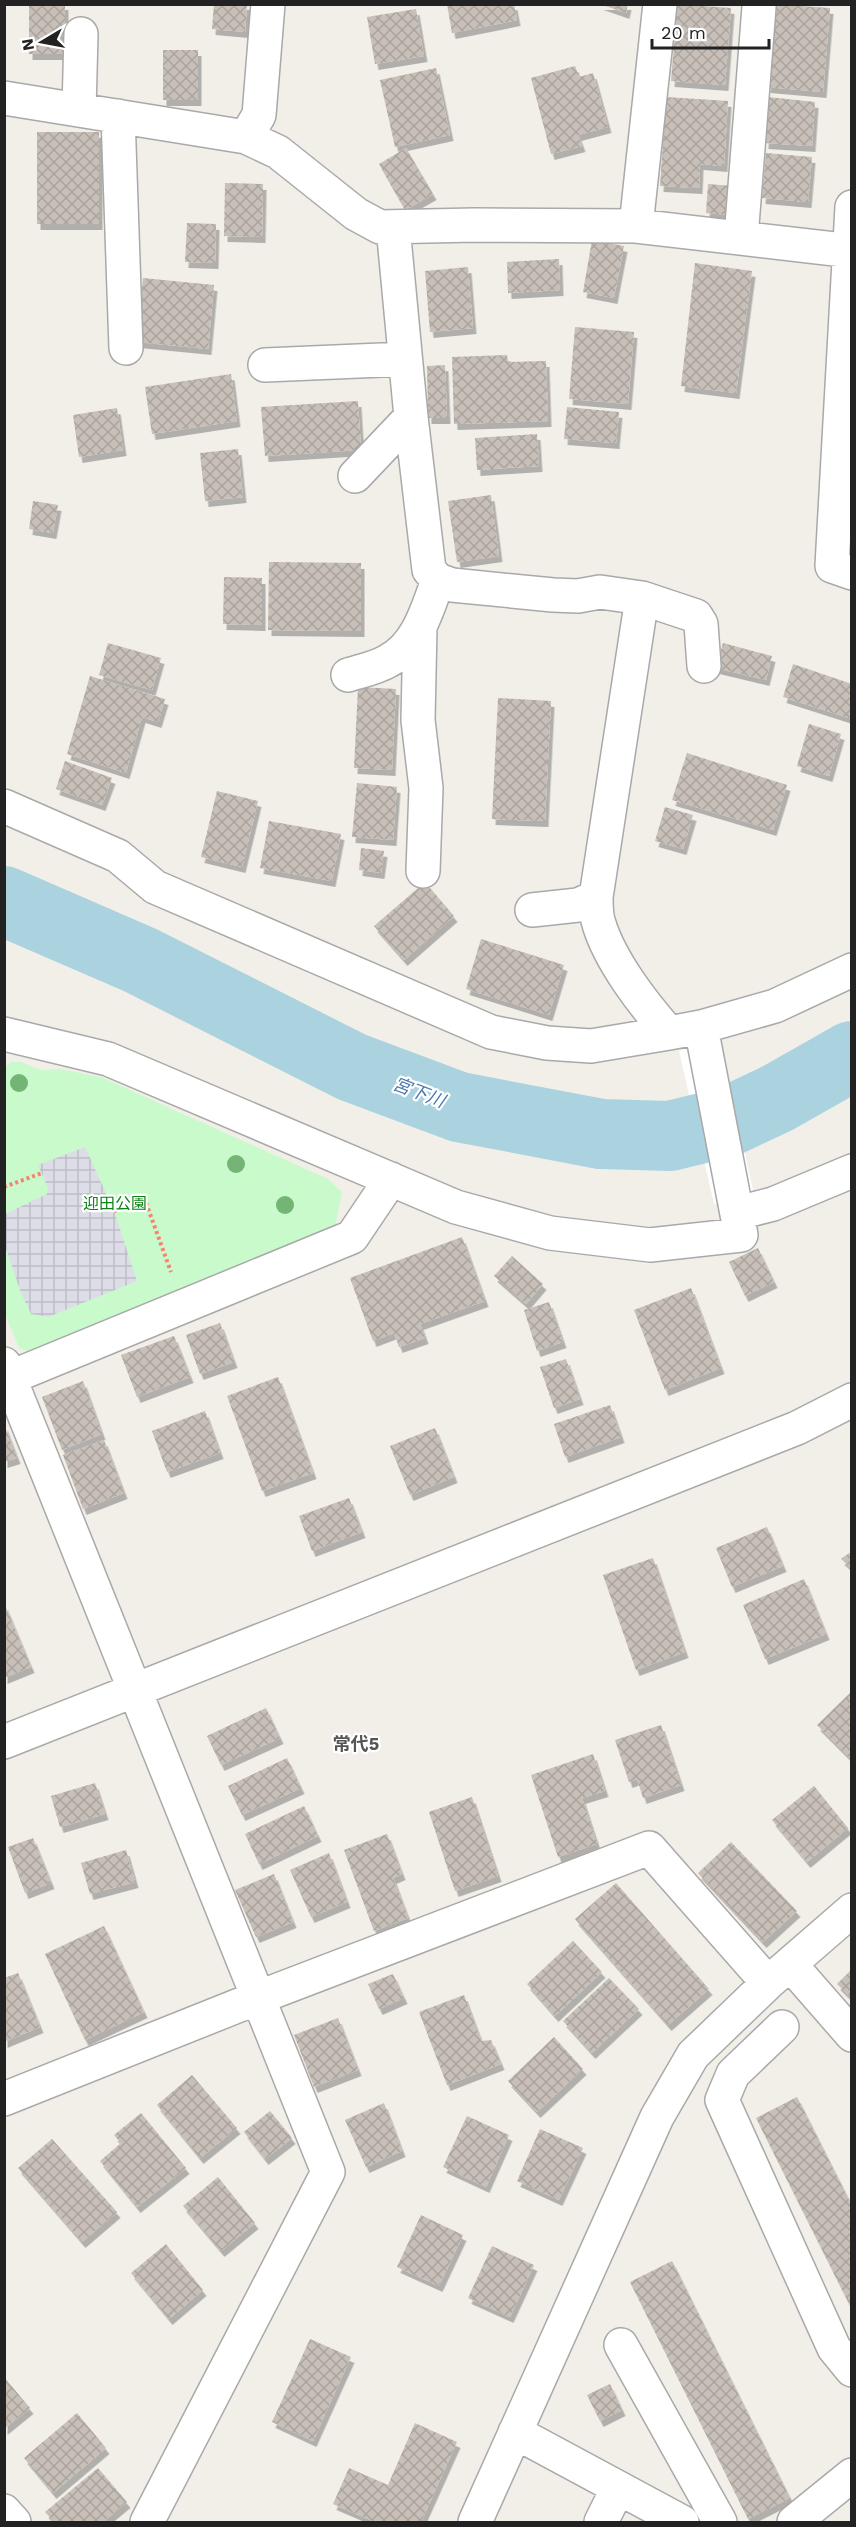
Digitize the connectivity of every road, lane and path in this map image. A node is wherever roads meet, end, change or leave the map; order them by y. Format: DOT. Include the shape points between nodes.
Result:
graph roads {
  1 [pos="268,4"];
  2 [pos="660,4"];
  3 [pos="759,7"];
  4 [pos="81,34"];
  5 [pos="4,98"];
  6 [pos="79,110"];
  7 [pos="118,116"];
  8 [pos="246,137"];
  9 [pos="852,207"];
  10 [pos="636,226"];
  11 [pos="393,227"];
  12 [pos="741,238"];
  13 [pos="850,251"];
  14 [pos="126,348"];
  15 [pos="405,359"];
  16 [pos="265,365"];
  17 [pos="411,417"];
  18 [pos="355,476"];
  19 [pos="852,573"];
  20 [pos="438,580"];
  21 [pos="642,598"];
  22 [pos="420,627"];
  23 [pos="704,666"];
  24 [pos="348,675"];
  25 [pos="4,806"];
  26 [pos="423,871"];
  27 [pos="596,897"];
  28 [pos="532,910"];
  29 [pos="852,970"];
  30 [pos="669,1033"];
  31 [pos="4,1034"];
  32 [pos="702,1035"];
  33 [pos="852,1172"];
  34 [pos="42,1173"];
  35 [pos="391,1179"];
  36 [pos="4,1187"];
  37 [pos="736,1207"];
  38 [pos="114,1211"];
  39 [pos="184,1306"];
  40 [pos="6,1374"];
  41 [pos="852,1400"];
  42 [pos="135,1691"];
  43 [pos="4,1742"];
  44 [pos="852,1910"];
  45 [pos="779,1973"];
  46 [pos="257,1998"];
  47 [pos="782,2027"];
  48 [pos="852,2035"];
  49 [pos="4,2099"];
  50 [pos="621,2345"];
  51 [pos="852,2370"];
  52 [pos="515,2432"];
  53 [pos="852,2475"];
  54 [pos="618,2488"];
  55 [pos="4,2511"];
  56 [pos="14,2523"];
  57 [pos="147,2523"];
  58 [pos="475,2523"];
  59 [pos="601,2523"];
  60 [pos="682,2523"];
  61 [pos="720,2523"];
  62 [pos="794,2523"];
  1 -- 8 [label="street" via="259,115"];
  2 -- 10 [label="street"];
  3 -- 12 [label="street"];
  4 -- 6 [label="street"];
  5 -- 6 [label="street"];
  6 -- 7 [label="street"];
  7 -- 8 [label="street"];
  7 -- 14 [label="street"];
  8 -- 11 [label="street" via="278,152 356,214 380,227"];
  9 -- 13 [label="street"];
  10 -- 11 [label="street"];
  10 -- 12 [label="street"];
  11 -- 15 [label="street"];
  12 -- 13 [label="street"];
  13 -- 19 [label="street" via="832,566"];
  15 -- 16 [label="street"];
  15 -- 17 [label="street"];
  17 -- 18 [label="street"];
  17 -- 20 [label="street" via="429,570"];
  20 -- 21 [label="street" via="485,589 578,596 600,592"];
  20 -- 22 [label="street"];
  21 -- 23 [label="street" via="696,616 701,624"];
  21 -- 27 [label="street"];
  22 -- 24 [label="street" via="388,661"];
  22 -- 26 [label="street" via="418,720 426,788"];
  25 -- 30 [label="street" via="118,856 155,886 491,1032 547,1043 591,1046"];
  27 -- 28 [label="street" via="578,905"];
  27 -- 30 [label="street" via="598,924 613,953 643,1004"];
  29 -- 32 [label="street"];
  30 -- 32 [label="street"];
  31 -- 35 [label="street" via="108,1059"];
  32 -- 37 [label="street"];
  33 -- 37 [label="street" via="773,1204"];
  34 -- 36 [label="path"];
  35 -- 37 [label="street" via="456,1206 550,1233 650,1245 741,1235"];
  35 -- 39 [label="street" via="352,1237"];
  38 -- 39 [label="path" via="145,1200"];
  39 -- 40 [label="street"];
  40 -- 42 [label="street"];
  41 -- 42 [label="street" via="797,1428"];
  42 -- 43 [label="street"];
  42 -- 46 [label="street"];
  44 -- 45 [label="street"];
  45 -- 46 [label="street" via="649,1848"];
  45 -- 48 [label="street"];
  45 -- 52 [label="street" via="693,2055 657,2117"];
  46 -- 49 [label="street"];
  46 -- 57 [label="street" via="328,2172"];
  47 -- 51 [label="street" via="733,2074 722,2100 834,2348"];
  50 -- 61 [label="street"];
  52 -- 54 [label="street"];
  52 -- 58 [label="street"];
  53 -- 62 [label="street"];
  54 -- 59 [label="street"];
  54 -- 60 [label="street"];
  55 -- 56 [label="street"];
}
